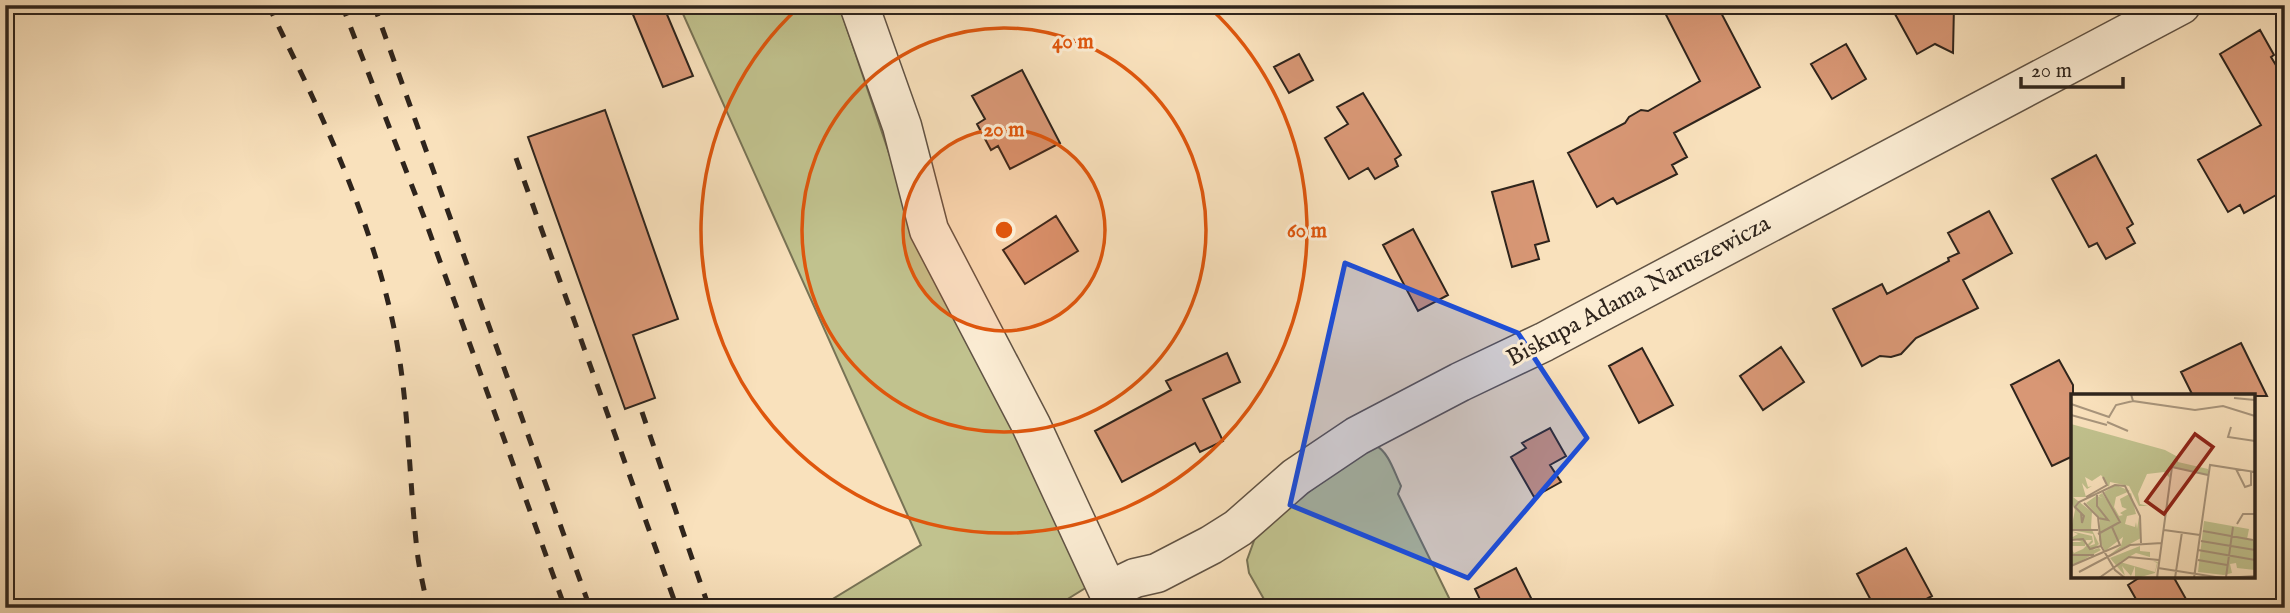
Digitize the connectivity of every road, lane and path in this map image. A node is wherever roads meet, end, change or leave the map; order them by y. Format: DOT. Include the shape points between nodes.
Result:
graph roads {
  1 [pos="859,5"];
  2 [pos="2181,5"];
  1 -- 2 [label="street, Biskupa Adama Naruszewicza" via="902,126 929,230 1031,425 1108,591 1211,545 1238,528 1296,477 1357,436"];
}
